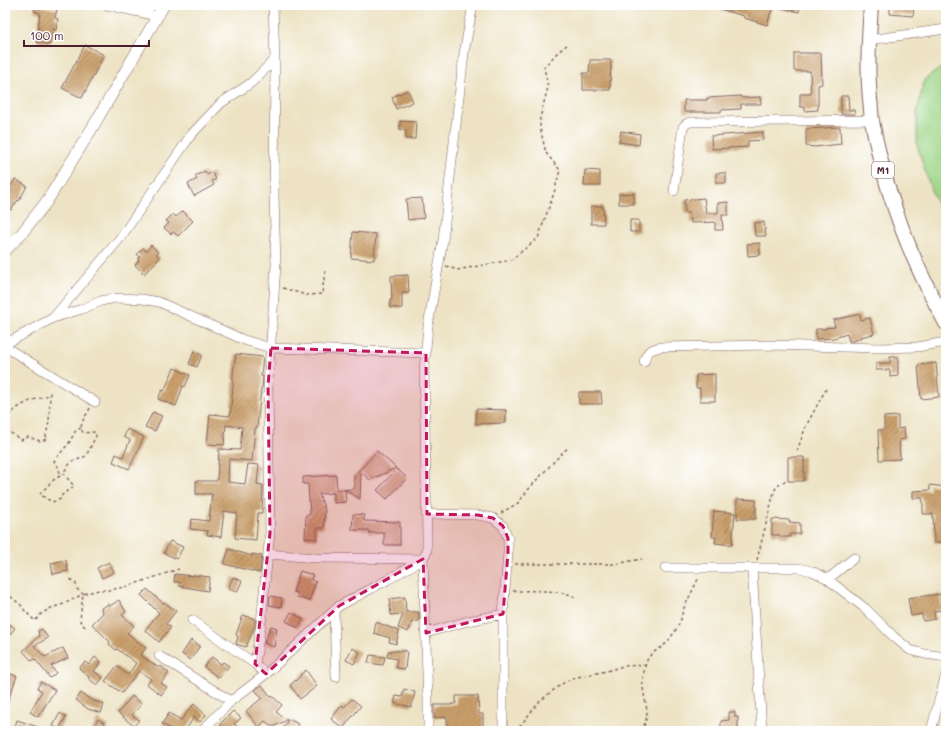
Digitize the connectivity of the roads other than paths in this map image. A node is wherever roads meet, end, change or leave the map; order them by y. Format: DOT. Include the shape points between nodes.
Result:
graph roads {
  1 [pos="107,5"];
  2 [pos="164,5"];
  3 [pos="273,5"];
  4 [pos="473,5"];
  5 [pos="871,5"];
  6 [pos="157,16"];
  7 [pos="946,29"];
  8 [pos="869,40"];
  9 [pos="275,59"];
  10 [pos="872,120"];
  11 [pos="674,191"];
  12 [pos="5,251"];
  13 [pos="53,318"];
  14 [pos="946,323"];
  15 [pos="946,342"];
  16 [pos="7,346"];
  17 [pos="271,348"];
  18 [pos="426,353"];
  19 [pos="644,362"];
  20 [pos="93,404"];
  21 [pos="427,514"];
  22 [pos="268,554"];
  23 [pos="854,558"];
  24 [pos="424,559"];
  25 [pos="665,568"];
  26 [pos="754,568"];
  27 [pos="828,579"];
  28 [pos="334,611"];
  29 [pos="503,614"];
  30 [pos="192,620"];
  31 [pos="426,633"];
  32 [pos="159,656"];
  33 [pos="946,657"];
  34 [pos="255,664"];
  35 [pos="266,674"];
  36 [pos="946,674"];
  37 [pos="336,677"];
  38 [pos="231,701"];
  39 [pos="202,731"];
  40 [pos="428,731"];
  41 [pos="503,731"];
  42 [pos="762,731"];
  43 [pos="931,731"];
  1 -- 6 [label="street"];
  2 -- 6 [label="street"];
  3 -- 9 [label="street"];
  4 -- 18 [label="street" via="464,53 443,240 428,326"];
  5 -- 8 [label="highway, M1"];
  6 -- 12 [label="street" via="47,201"];
  7 -- 8 [label="street"];
  8 -- 10 [label="highway, M1"];
  9 -- 13 [label="street" via="251,83 221,102 191,136 121,237"];
  9 -- 17 [label="street" via="276,265"];
  10 -- 11 [label="street" via="690,122 683,127"];
  10 -- 14 [label="highway, M1" via="891,199 907,242"];
  13 -- 16 [label="street"];
  13 -- 17 [label="street" via="101,300 142,299 159,302 244,340"];
  15 -- 19 [label="street" via="917,347 880,348 770,345 660,347 650,350"];
  16 -- 20 [label="street"];
  17 -- 18 [label="street"];
  17 -- 22 [label="street" via="268,386"];
  18 -- 21 [label="street" via="424,370"];
  21 -- 24 [label="street" via="427,551"];
  21 -- 29 [label="street" via="478,515 493,518 503,526 508,538"];
  22 -- 24 [label="street" via="316,558"];
  22 -- 34 [label="street"];
  23 -- 27 [label="street"];
  24 -- 28 [label="street"];
  24 -- 31 [label="street"];
  25 -- 26 [label="street"];
  26 -- 27 [label="street" via="799,568"];
  26 -- 42 [label="street"];
  27 -- 33 [label="street" via="866,609 910,650"];
  28 -- 35 [label="street"];
  28 -- 37 [label="street"];
  29 -- 31 [label="street"];
  29 -- 41 [label="street"];
  30 -- 34 [label="street"];
  31 -- 40 [label="street"];
  32 -- 38 [label="street"];
  34 -- 35 [label="street"];
  35 -- 38 [label="street"];
  36 -- 43 [label="street"];
  38 -- 39 [label="street"];
}
